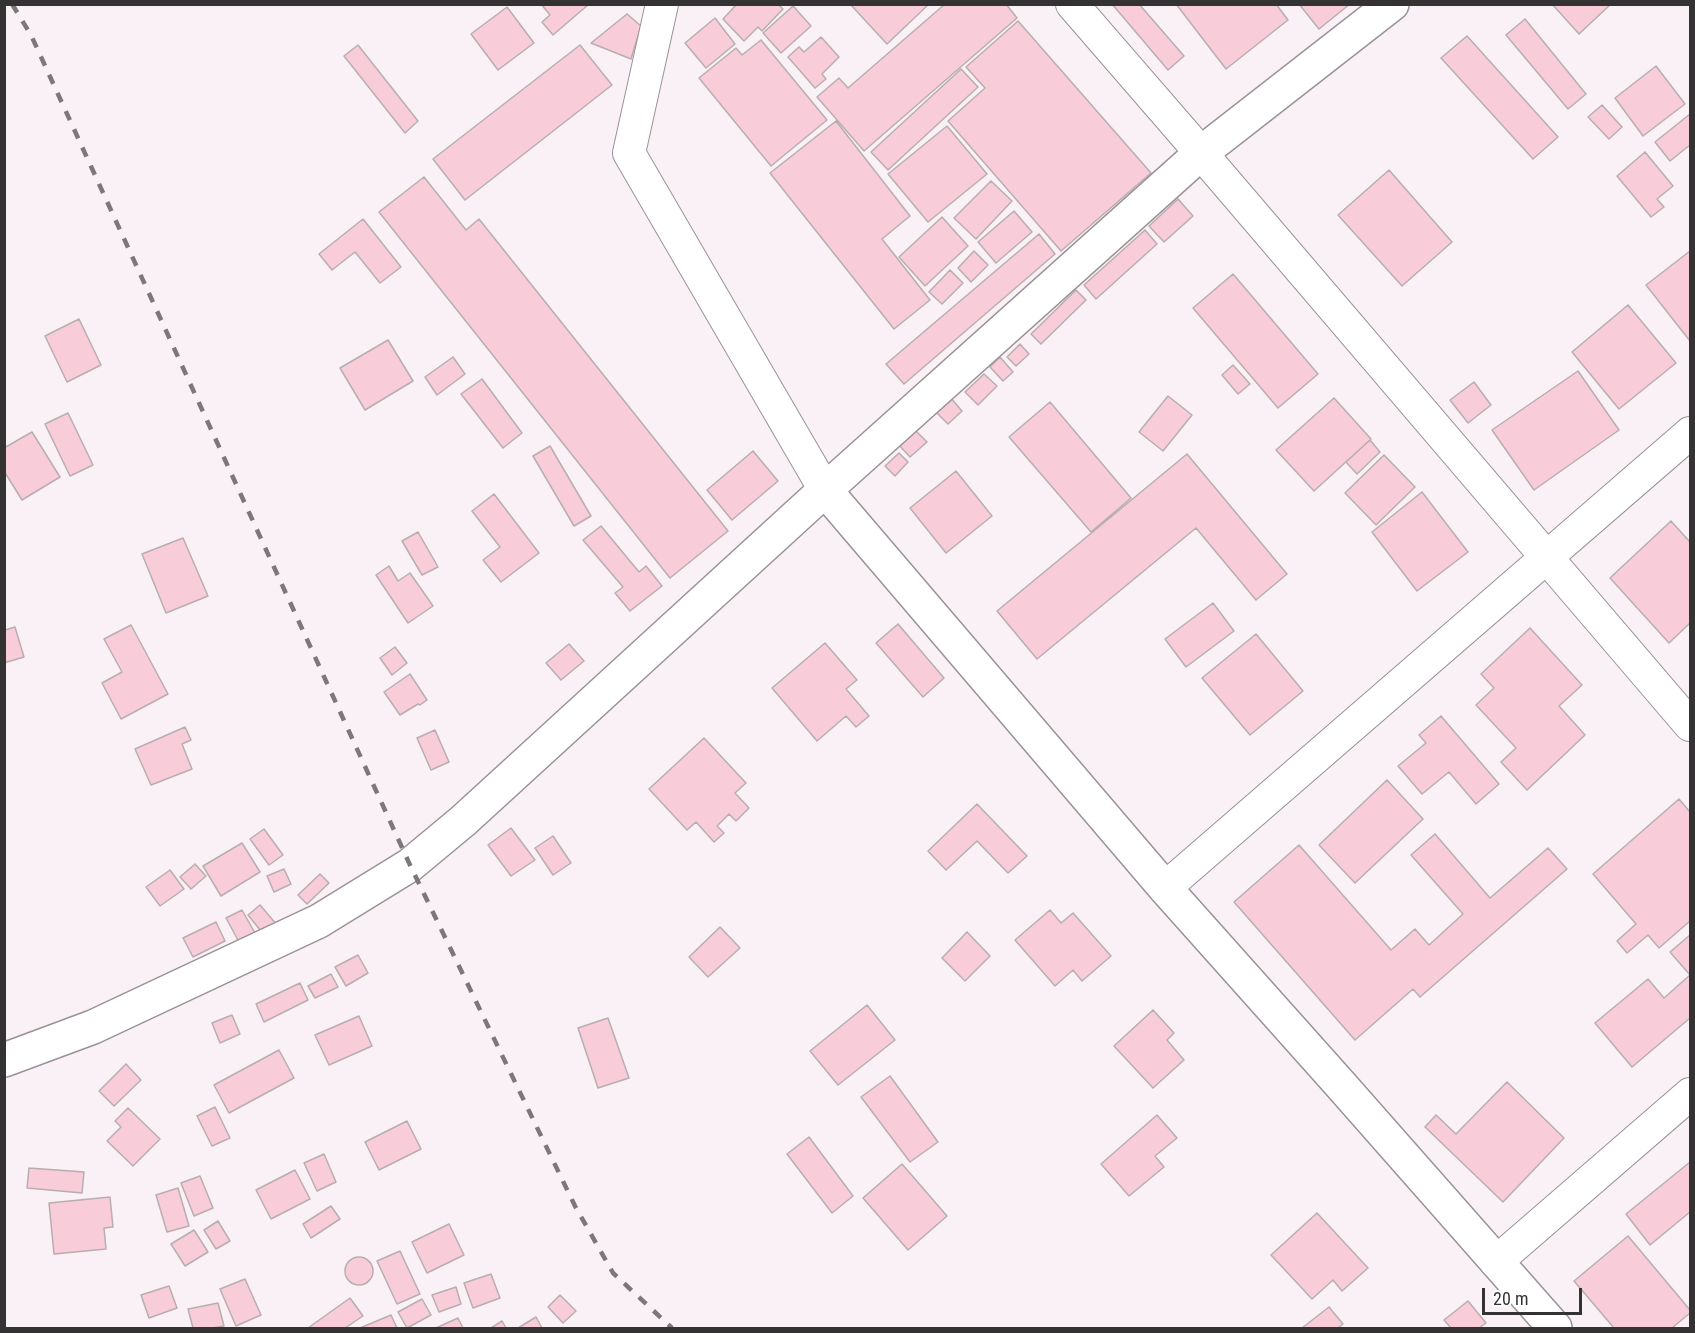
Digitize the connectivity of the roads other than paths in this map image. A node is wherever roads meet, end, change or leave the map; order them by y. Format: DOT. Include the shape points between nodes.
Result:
graph roads {
  1 [pos="662,4"];
  2 [pos="1072,4"];
  3 [pos="1392,4"];
  4 [pos="1201,153"];
  5 [pos="1690,433"];
  6 [pos="825,490"];
  7 [pos="1547,558"];
  8 [pos="1690,725"];
  9 [pos="1165,888"];
  10 [pos="4,1060"];
  11 [pos="1690,1094"];
  12 [pos="1496,1262"];
  13 [pos="1555,1329"];
  1 -- 6 [label="street" via="629,153"];
  2 -- 4 [label="street"];
  3 -- 4 [label="street"];
  4 -- 6 [label="street"];
  4 -- 7 [label="street"];
  5 -- 7 [label="street"];
  6 -- 9 [label="street"];
  6 -- 10 [label="street" via="410,865 319,921 93,1028"];
  7 -- 8 [label="street"];
  7 -- 9 [label="street"];
  9 -- 12 [label="street"];
  11 -- 12 [label="street"];
  12 -- 13 [label="street"];
}
